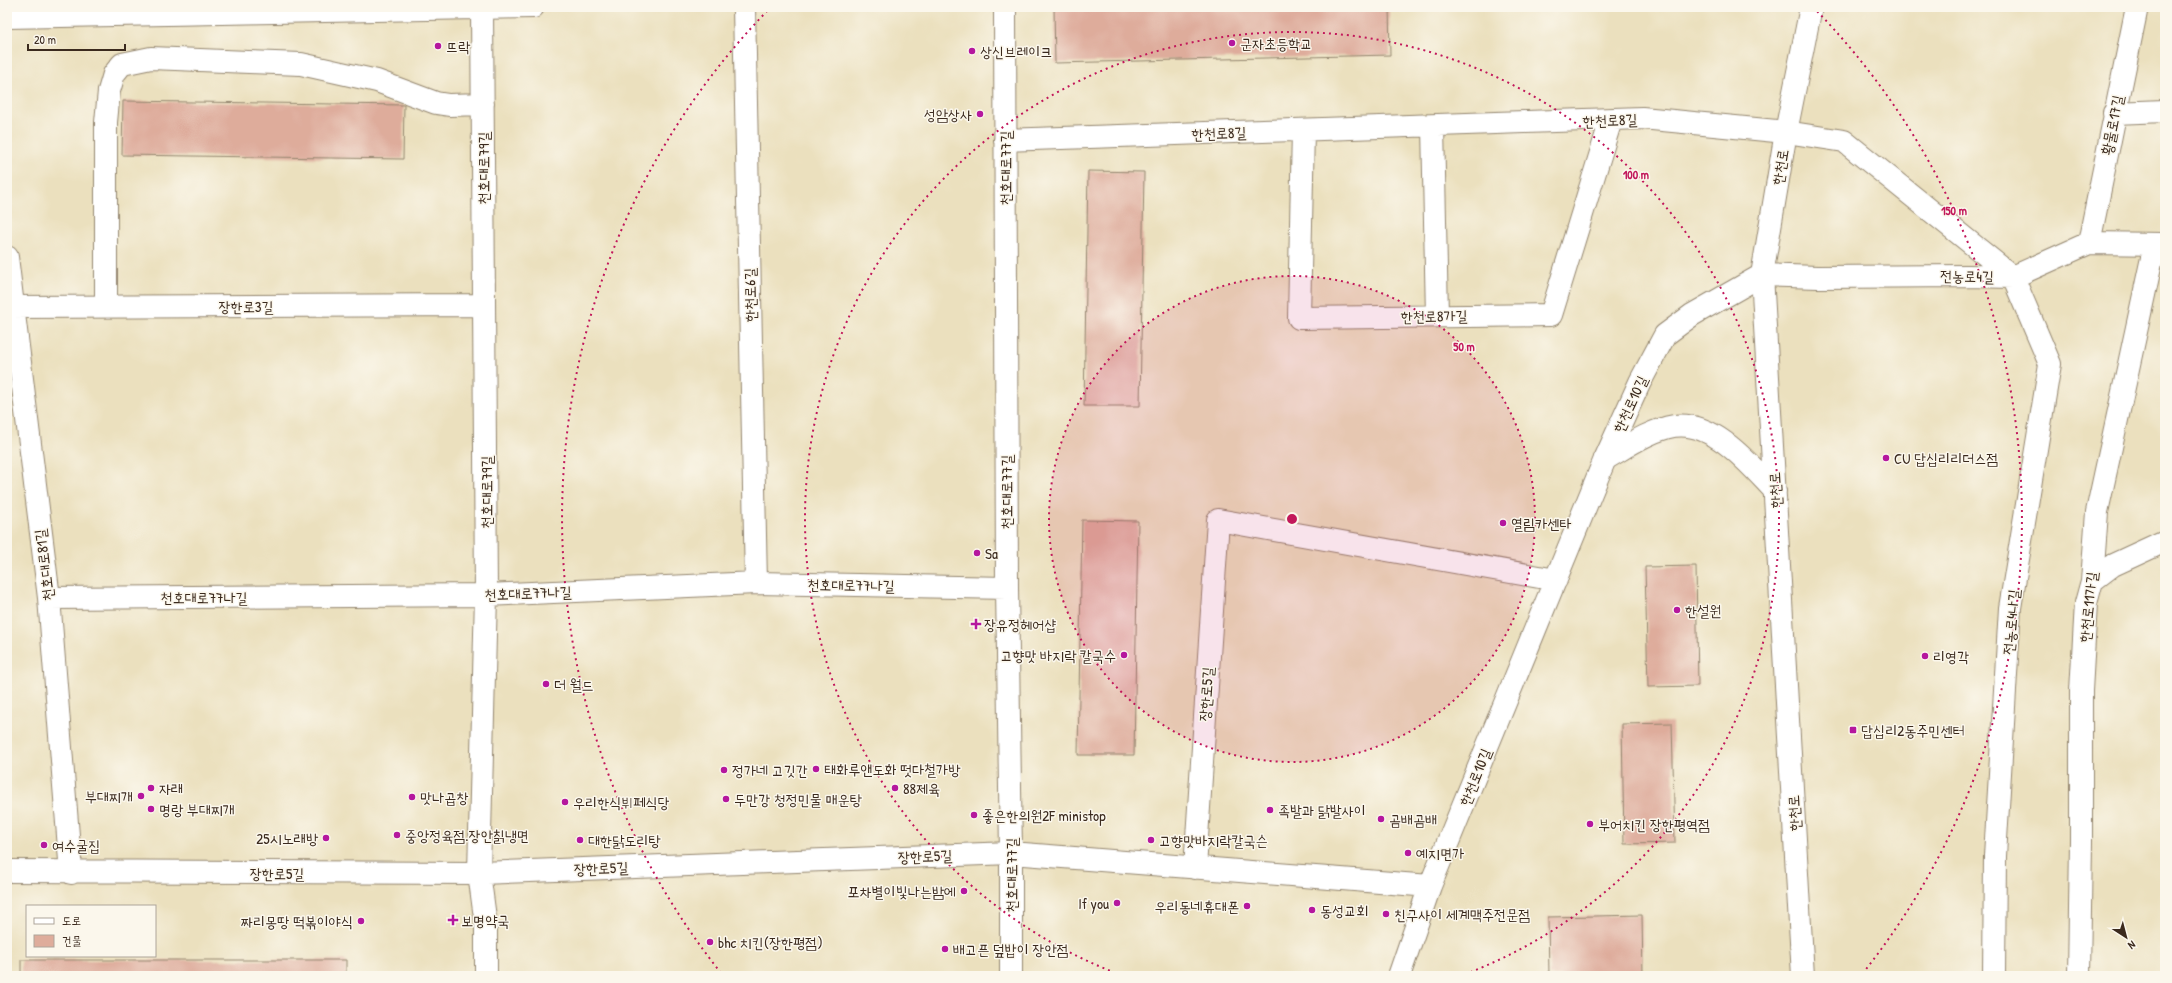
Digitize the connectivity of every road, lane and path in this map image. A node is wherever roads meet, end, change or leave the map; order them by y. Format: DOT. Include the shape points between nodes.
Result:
graph roads {
  1 [pos="482,7"];
  2 [pos="533,7"];
  3 [pos="744,7"];
  4 [pos="1005,7"];
  5 [pos="1811,7"];
  6 [pos="2137,7"];
  7 [pos="7,17"];
  8 [pos="483,104"];
  9 [pos="2165,111"];
  10 [pos="2114,113"];
  11 [pos="1611,120"];
  12 [pos="1433,126"];
  13 [pos="1303,130"];
  14 [pos="1786,132"];
  15 [pos="1005,140"];
  16 [pos="2089,243"];
  17 [pos="2160,244"];
  18 [pos="7,257"];
  19 [pos="1762,275"];
  20 [pos="2013,277"];
  21 [pos="484,305"];
  22 [pos="106,306"];
  23 [pos="10,307"];
  24 [pos="1437,316"];
  25 [pos="1605,459"];
  26 [pos="1775,491"];
  27 [pos="2165,541"];
  28 [pos="1556,580"];
  29 [pos="2092,581"];
  30 [pos="756,583"];
  31 [pos="1006,588"];
  32 [pos="486,595"];
  33 [pos="49,598"];
  34 [pos="1011,853"];
  35 [pos="1195,868"];
  36 [pos="7,871"];
  37 [pos="71,873"];
  38 [pos="479,873"];
  39 [pos="1430,886"];
  40 [pos="486,976"];
  41 [pos="1011,976"];
  42 [pos="1399,976"];
  43 [pos="1803,976"];
  44 [pos="1994,976"];
  45 [pos="2079,976"];
  1 -- 2 [label="street"];
  1 -- 7 [label="street"];
  1 -- 8 [label="street, 천호대로79길"];
  3 -- 30 [label="street, 한천로6길"];
  4 -- 15 [label="street, 천호대로77길"];
  5 -- 14 [label="street, 한천로"];
  6 -- 10 [label="street, 황물로17길"];
  8 -- 21 [label="street, 천호대로79길"];
  8 -- 22 [label="street" via="436,103 377,81 301,64 151,58 122,64 114,74 109,91 106,122"];
  9 -- 10 [label="street"];
  10 -- 16 [label="street, 황물로17길"];
  11 -- 12 [label="street, 한천로8길"];
  11 -- 14 [label="street, 한천로8길" via="1642,118"];
  11 -- 24 [label="street, 한천로8가길" via="1551,315"];
  12 -- 13 [label="street, 한천로8길"];
  12 -- 24 [label="street"];
  13 -- 15 [label="street, 한천로8길"];
  13 -- 24 [label="street, 한천로8가길" via="1299,318"];
  14 -- 19 [label="street, 한천로"];
  14 -- 20 [label="street, 한천로8길" via="1844,141"];
  15 -- 31 [label="street, 천호대로77길"];
  16 -- 17 [label="street, 전농로4길"];
  16 -- 20 [label="street, 전농로4길"];
  17 -- 29 [label="street, 한천로11가길" via="2097,512"];
  18 -- 23 [label="street, 천호대로81길"];
  19 -- 20 [label="street, 전농로4길"];
  19 -- 25 [label="street, 한천로10길" via="1692,315 1665,335 1640,382"];
  19 -- 26 [label="street, 한천로"];
  20 -- 44 [label="street, 전농로4나길" via="2050,364 2010,608 1995,856"];
  21 -- 22 [label="street, 장한로3길"];
  21 -- 32 [label="street, 천호대로79길"];
  22 -- 23 [label="street, 장한로3길"];
  23 -- 33 [label="street, 천호대로81길"];
  25 -- 26 [label="street" via="1664,429 1690,426 1722,440 1742,456"];
  25 -- 28 [label="street, 한천로10길"];
  26 -- 43 [label="street, 한천로"];
  27 -- 29 [label="street" via="2113,565"];
  28 -- 35 [label="street, 장한로5길" via="1218,520"];
  28 -- 39 [label="street, 한천로10길"];
  29 -- 45 [label="street, 한천로11가길" via="2086,603 2081,691"];
  30 -- 31 [label="street, 천호대로77나길"];
  30 -- 32 [label="street, 천호대로77나길"];
  31 -- 34 [label="street, 천호대로77길"];
  32 -- 33 [label="street, 천호대로77나길"];
  32 -- 38 [label="street, 천호대로79길"];
  33 -- 37 [label="street, 천호대로81길"];
  34 -- 35 [label="street, 장한로5길"];
  34 -- 38 [label="street, 장한로5길"];
  34 -- 41 [label="street, 천호대로77길"];
  35 -- 39 [label="street, 장한로5길"];
  36 -- 37 [label="street, 장한로5길"];
  37 -- 38 [label="street, 장한로5길"];
  38 -- 40 [label="street, 천호대로79길" via="486,925"];
  39 -- 42 [label="street, 한천로10길"];
}
